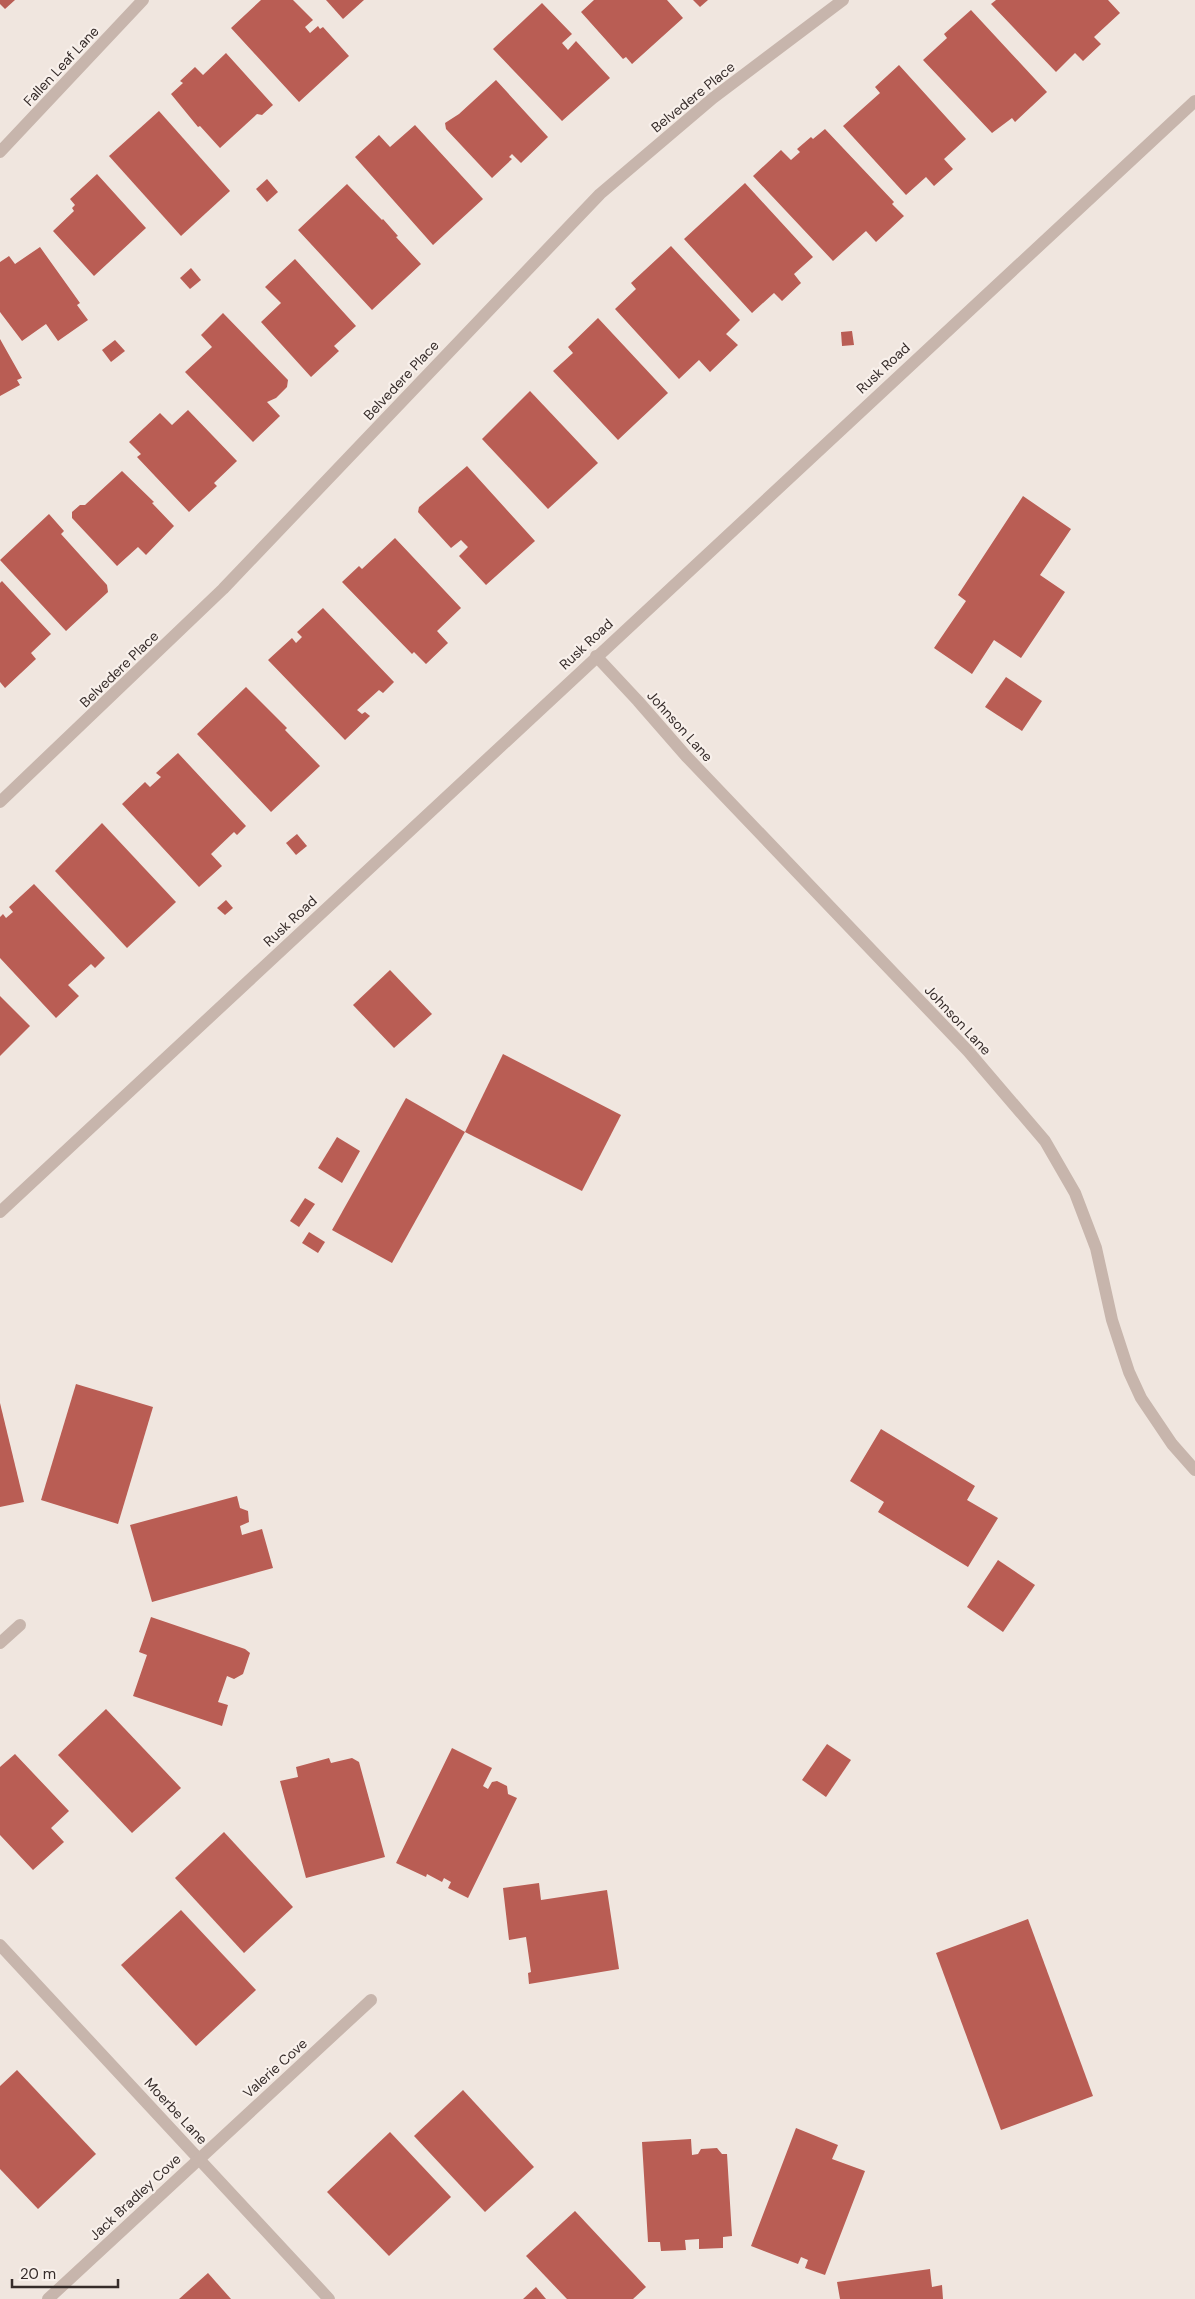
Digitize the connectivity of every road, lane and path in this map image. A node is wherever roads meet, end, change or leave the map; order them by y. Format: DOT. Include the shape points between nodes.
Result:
graph roads {
  1 [pos="143,0"];
  2 [pos="842,0"];
  3 [pos="1195,101"];
  4 [pos="0,152"];
  5 [pos="596,656"];
  6 [pos="0,802"];
  7 [pos="0,1212"];
  8 [pos="1195,1470"];
  9 [pos="20,1624"];
  10 [pos="0,1643"];
  11 [pos="0,1946"];
  12 [pos="371,2000"];
  13 [pos="199,2157"];
  14 [pos="48,2299"];
  15 [pos="329,2299"];
  1 -- 4 [label="street, Fallen Leaf Lane"];
  2 -- 6 [label="street, Belvedere Place" via="713,98 600,194 224,589"];
  3 -- 5 [label="street, Rusk Road"];
  5 -- 7 [label="street, Rusk Road"];
  5 -- 8 [label="street, Johnson Lane" via="686,756 968,1051 1045,1141 1075,1193 1096,1248 1112,1320 1129,1372 1141,1398 1172,1444"];
  9 -- 10 [label="street"];
  11 -- 13 [label="street, Moerbe Lane"];
  12 -- 13 [label="street, Valerie Cove"];
  13 -- 14 [label="street, Jack Bradley Cove"];
  13 -- 15 [label="street, Moerbe Lane"];
}
